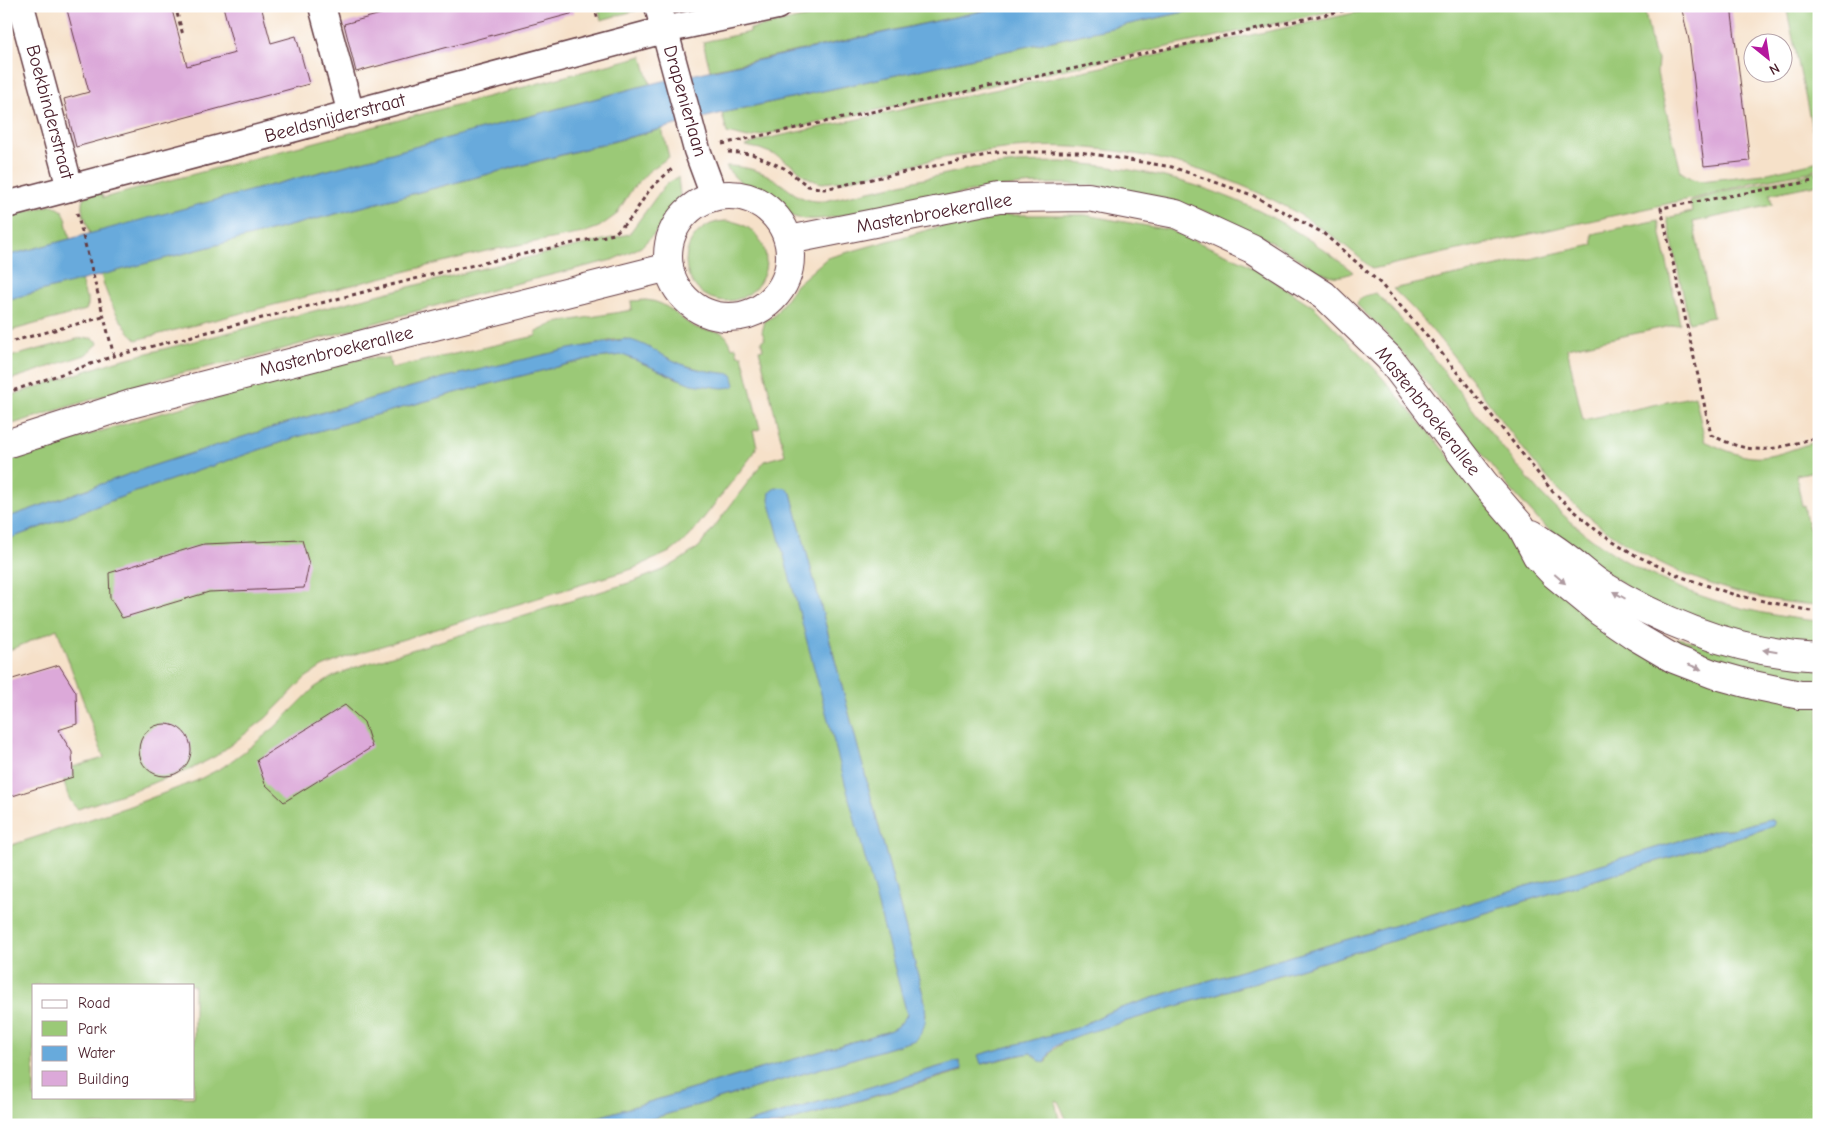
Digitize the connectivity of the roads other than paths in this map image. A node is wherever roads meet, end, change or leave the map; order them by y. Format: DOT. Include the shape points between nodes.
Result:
graph roads {
  1 [pos="21,6"];
  2 [pos="322,6"];
  3 [pos="777,6"];
  4 [pos="661,18"];
  5 [pos="351,114"];
  6 [pos="70,188"];
  7 [pos="714,196"];
  8 [pos="6,205"];
  9 [pos="789,240"];
  10 [pos="669,268"];
  11 [pos="6,444"];
  12 [pos="1521,526"];
  13 [pos="1819,656"];
  14 [pos="1819,695"];
  1 -- 6 [label="street, Boekbinderstraat"];
  2 -- 5 [label="street"];
  3 -- 4 [label="street, Beeldsnijderstraat"];
  4 -- 5 [label="street, Beeldsnijderstraat"];
  4 -- 7 [label="street, Drapenierlaan"];
  5 -- 6 [label="street, Beeldsnijderstraat"];
  6 -- 8 [label="street, Beeldsnijderstraat"];
  7 -- 9 [label="main road" via="733,194 752,198 769,209"];
  7 -- 10 [label="main road" via="697,203 682,215 672,231 668,249"];
  9 -- 10 [label="main road" via="787,276 779,292 751,313 716,316 699,309 685,299 674,284"];
  9 -- 12 [label="main road, Mastenbroekerallee" via="1000,198 1088,198 1176,214 1252,249 1324,295 1389,358 1484,483"];
  10 -- 11 [label="main road, Mastenbroekerallee" via="131,404"];
  13 -- 12 [label="main road, Mastenbroekerallee, one-way" via="1770,652 1725,642 1682,626 1598,583"];
  12 -- 14 [label="main road, Mastenbroekerallee, one-way" via="1537,556 1555,575 1600,612 1674,659 1713,674 1781,691"];
}
